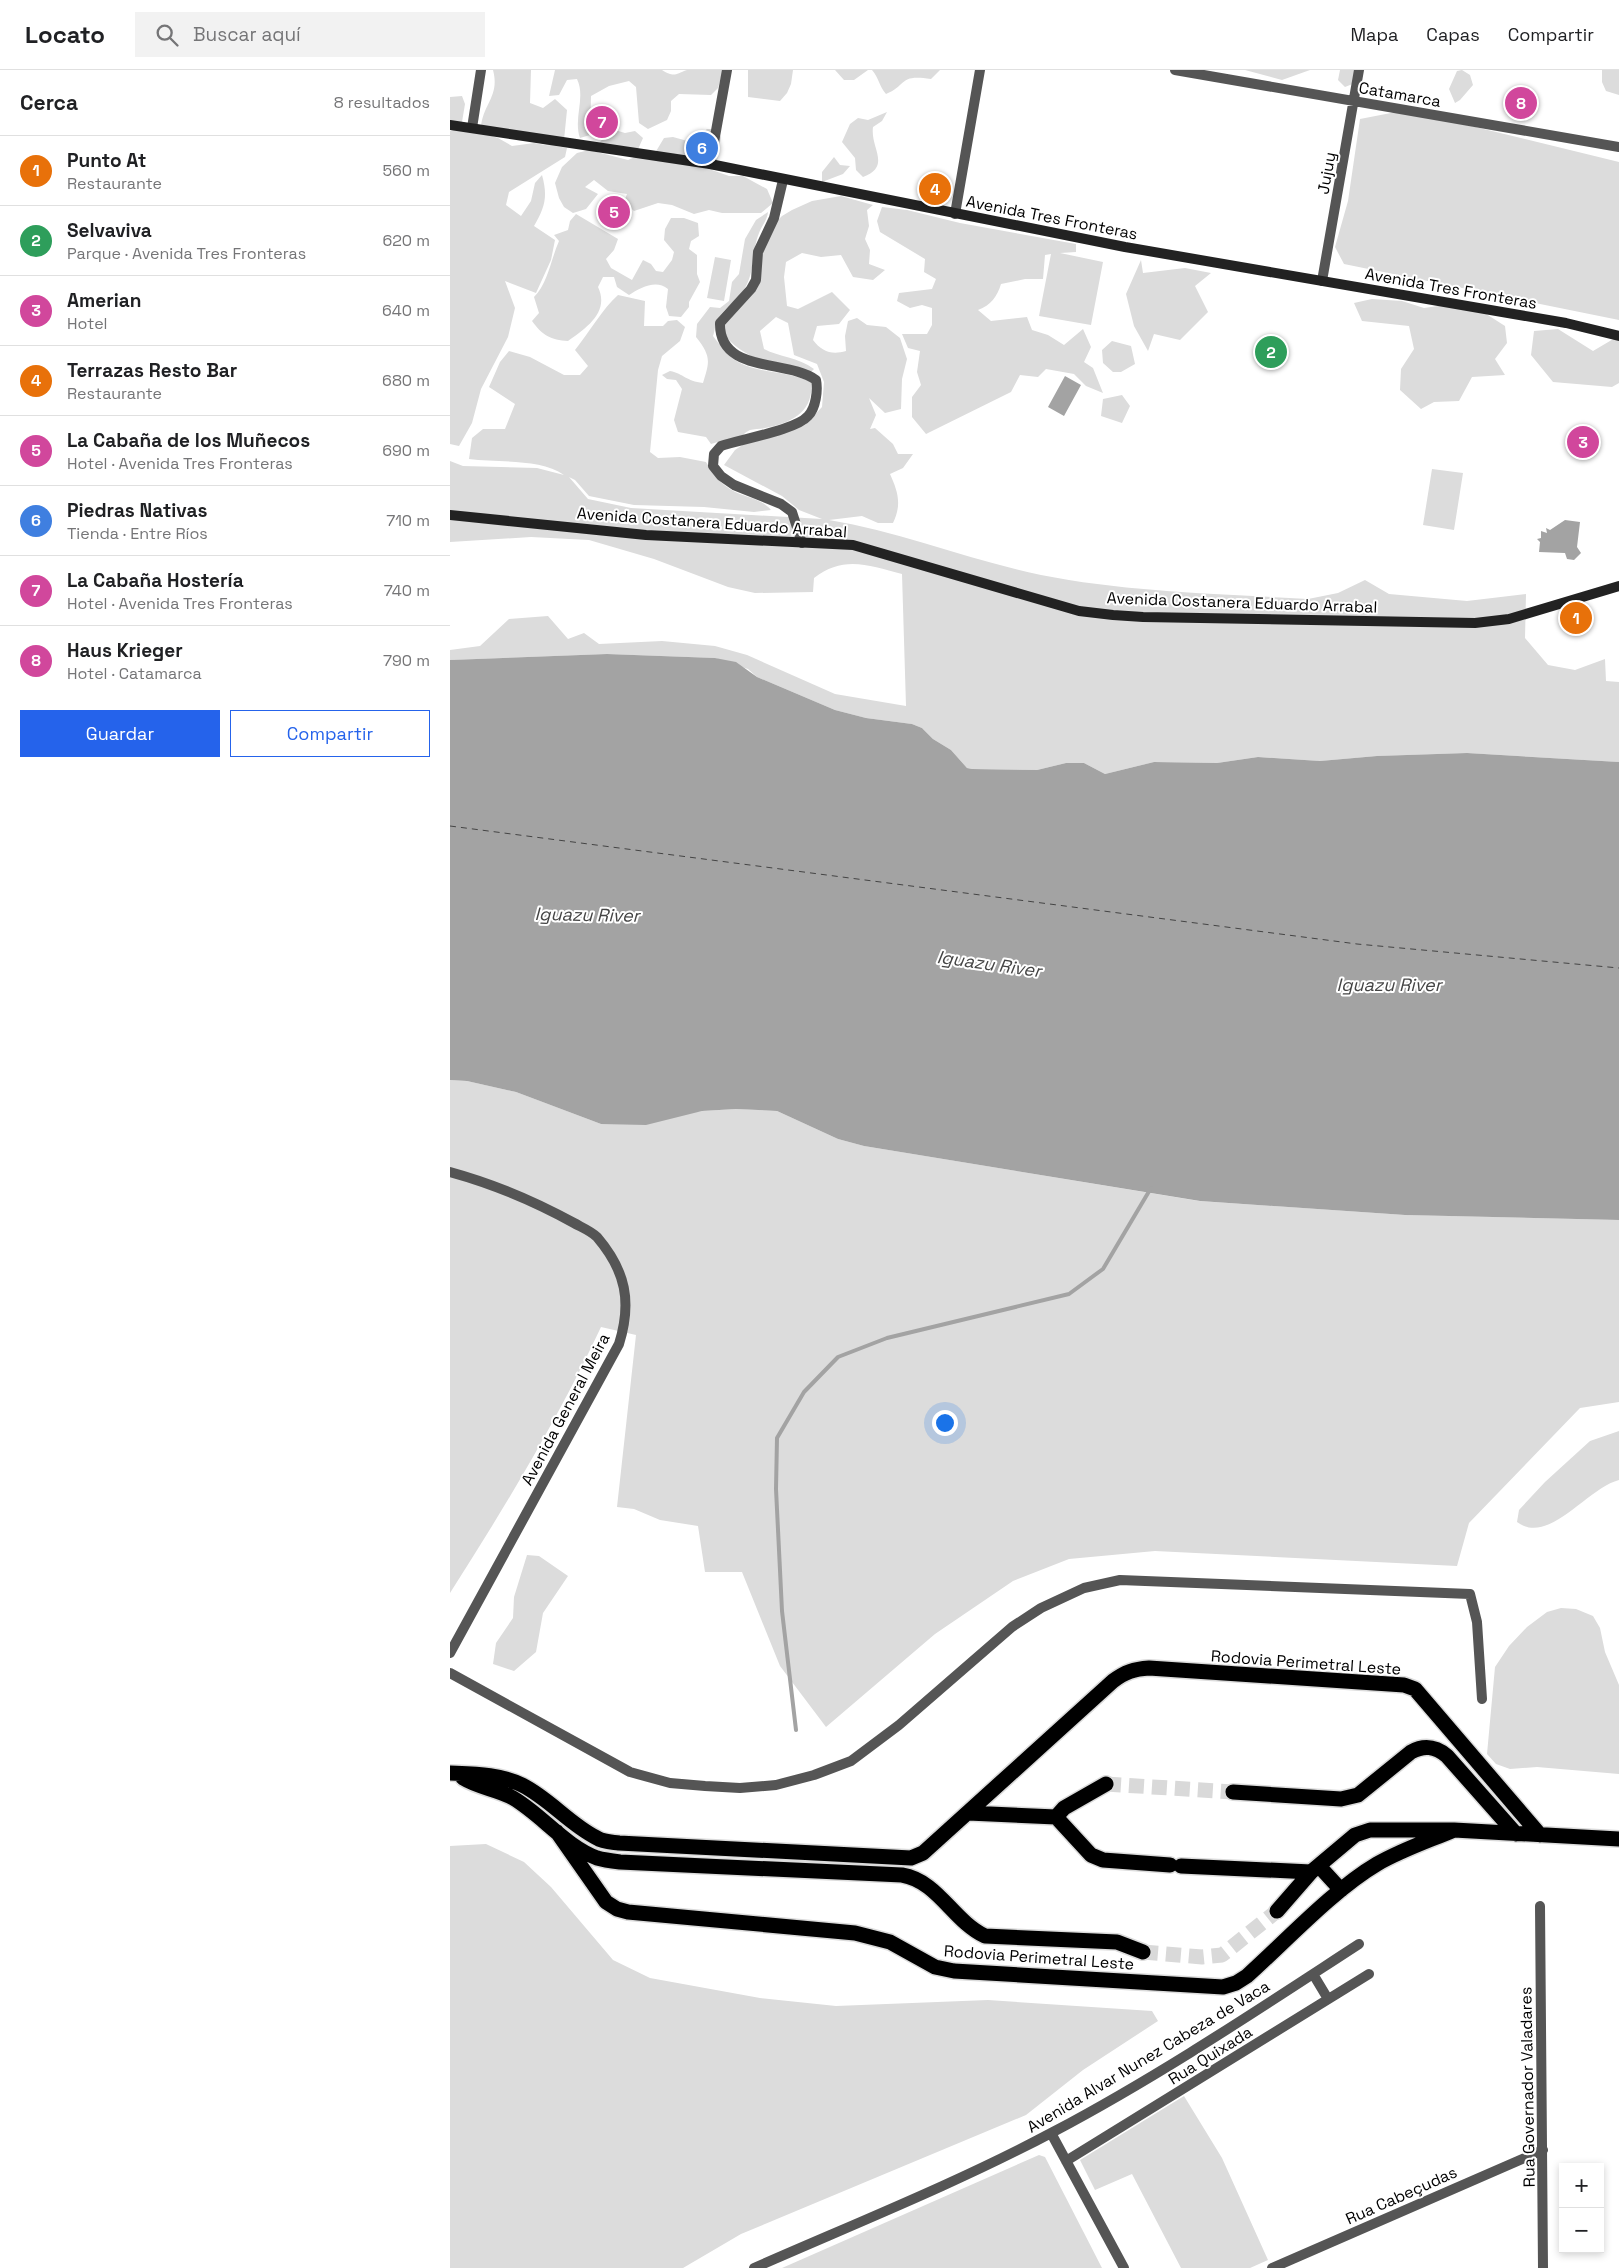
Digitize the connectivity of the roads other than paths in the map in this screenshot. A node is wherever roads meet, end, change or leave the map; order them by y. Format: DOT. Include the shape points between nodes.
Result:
graph roads {
  1 [pos="481,70"];
  2 [pos="727,70"];
  3 [pos="980,70"];
  4 [pos="1175,70"];
  5 [pos="1359,70"];
  6 [pos="1354,101"];
  7 [pos="450,125"];
  8 [pos="472,128"];
  9 [pos="1619,147"];
  10 [pos="710,164"];
  11 [pos="783,180"];
  12 [pos="955,214"];
  13 [pos="1322,280"];
  14 [pos="1619,336"];
  15 [pos="450,515"];
  16 [pos="802,543"];
  17 [pos="1619,586"];
  18 [pos="450,1172"];
  19 [pos="450,1653"];
  20 [pos="450,1673"];
  21 [pos="1482,1699"];
  22 [pos="453,1773"];
  23 [pos="1106,1784"];
  24 [pos="1233,1792"];
  25 [pos="968,1813"];
  26 [pos="1056,1817"];
  27 [pos="1454,1830"];
  28 [pos="557,1832"];
  29 [pos="1516,1834"];
  30 [pos="1540,1835"];
  31 [pos="1619,1839"];
  32 [pos="1315,1869"];
  33 [pos="1341,1890"];
  34 [pos="1540,1906"];
  35 [pos="1277,1911"];
  36 [pos="1359,1944"];
  37 [pos="1143,1952"];
  38 [pos="1313,1974"];
  39 [pos="1369,1974"];
  40 [pos="1328,1999"];
  41 [pos="1051,2133"];
  42 [pos="1543,2150"];
  43 [pos="1066,2161"];
  44 [pos="754,2268"];
  45 [pos="1124,2268"];
  46 [pos="1272,2268"];
  47 [pos="1543,2268"];
  1 -- 8 [label="street"];
  2 -- 10 [label="street"];
  3 -- 12 [label="street"];
  4 -- 6 [label="street, Catamarca"];
  5 -- 6 [label="street, Jujuy"];
  6 -- 9 [label="street, Catamarca"];
  6 -- 13 [label="street, Jujuy"];
  7 -- 8 [label="main road, Avenida Tres Fronteras"];
  8 -- 10 [label="main road, Avenida Tres Fronteras"];
  10 -- 11 [label="main road, Avenida Tres Fronteras"];
  11 -- 12 [label="main road, Avenida Tres Fronteras"];
  11 -- 16 [label="street" via="774,218 758,252 756,280 720,324 720,336 729,350 743,359 806,372 816,380 818,391 809,416 794,426 721,446 714,454 713,466 734,484 792,512"];
  12 -- 13 [label="main road, Avenida Tres Fronteras"];
  13 -- 14 [label="main road, Avenida Tres Fronteras" via="1566,323"];
  15 -- 16 [label="main road, Avenida Costanera Eduardo Arrabal" via="646,535"];
  16 -- 17 [label="main road, Avenida Costanera Eduardo Arrabal" via="852,545 1080,611 1143,617 1475,622 1509,619"];
  18 -- 19 [label="street, Avenida General Meira" via="483,1181 543,1206 596,1236 614,1262 626,1292 626,1320 619,1344"];
  20 -- 21 [label="street" via="630,1772 670,1783 740,1788 776,1785 851,1761 899,1725 1012,1627 1084,1588 1120,1580 1470,1594 1477,1622"];
  22 -- 25 [label="highway, Rodovia Perimetral Leste" via="494,1776 521,1784 543,1797 580,1828 599,1839 620,1844 911,1858 922,1853"];
  22 -- 28 [label="highway, Rodovia Perimetral Leste" via="472,1783 501,1791 532,1809"];
  23 -- 26 [label="highway" via="1064,1808"];
  24 -- 29 [label="highway" via="1341,1799 1358,1794 1410,1752 1420,1747 1431,1747 1447,1756"];
  25 -- 26 [label="highway"];
  25 -- 30 [label="highway, Rodovia Perimetral Leste" via="1113,1681 1135,1669 1149,1668 1404,1685 1415,1690"];
  26 -- 32 [label="highway" via="1091,1855 1103,1860"];
  27 -- 29 [label="highway, Rodovia Perimetral Leste"];
  27 -- 32 [label="highway, Rodovia Perimetral Leste" via="1370,1830 1355,1835"];
  27 -- 33 [label="highway, Rodovia Perimetral Leste" via="1404,1850"];
  28 -- 33 [label="highway, Rodovia Perimetral Leste" via="606,1902 617,1909 855,1933 890,1942 935,1967 954,1971 1224,1987 1247,1976"];
  28 -- 37 [label="highway, Rodovia Perimetral Leste" via="597,1858 620,1862 911,1876 924,1882 970,1927 985,1936 1117,1942"];
  29 -- 30 [label="highway, Rodovia Perimetral Leste"];
  30 -- 31 [label="highway, Rodovia Perimetral Leste"];
  32 -- 33 [label="highway"];
  32 -- 35 [label="highway, Rodovia Perimetral Leste"];
  34 -- 42 [label="street, Rua Governador Valadares"];
  36 -- 38 [label="street, Avenida Alvar Nunez Cabeza de Vaca"];
  38 -- 40 [label="street"];
  38 -- 41 [label="street, Avenida Alvar Nunez Cabeza de Vaca" via="1206,2042"];
  39 -- 40 [label="street, Rua Quixada"];
  40 -- 43 [label="street, Rua Quixada"];
  41 -- 43 [label="street"];
  41 -- 44 [label="street, Avenida Alvar Nunez Cabeza de Vaca" via="934,2190"];
  42 -- 46 [label="street, Rua Cabeçudas"];
  42 -- 47 [label="street, Rua Governador Valadares"];
  43 -- 45 [label="street"];
}
